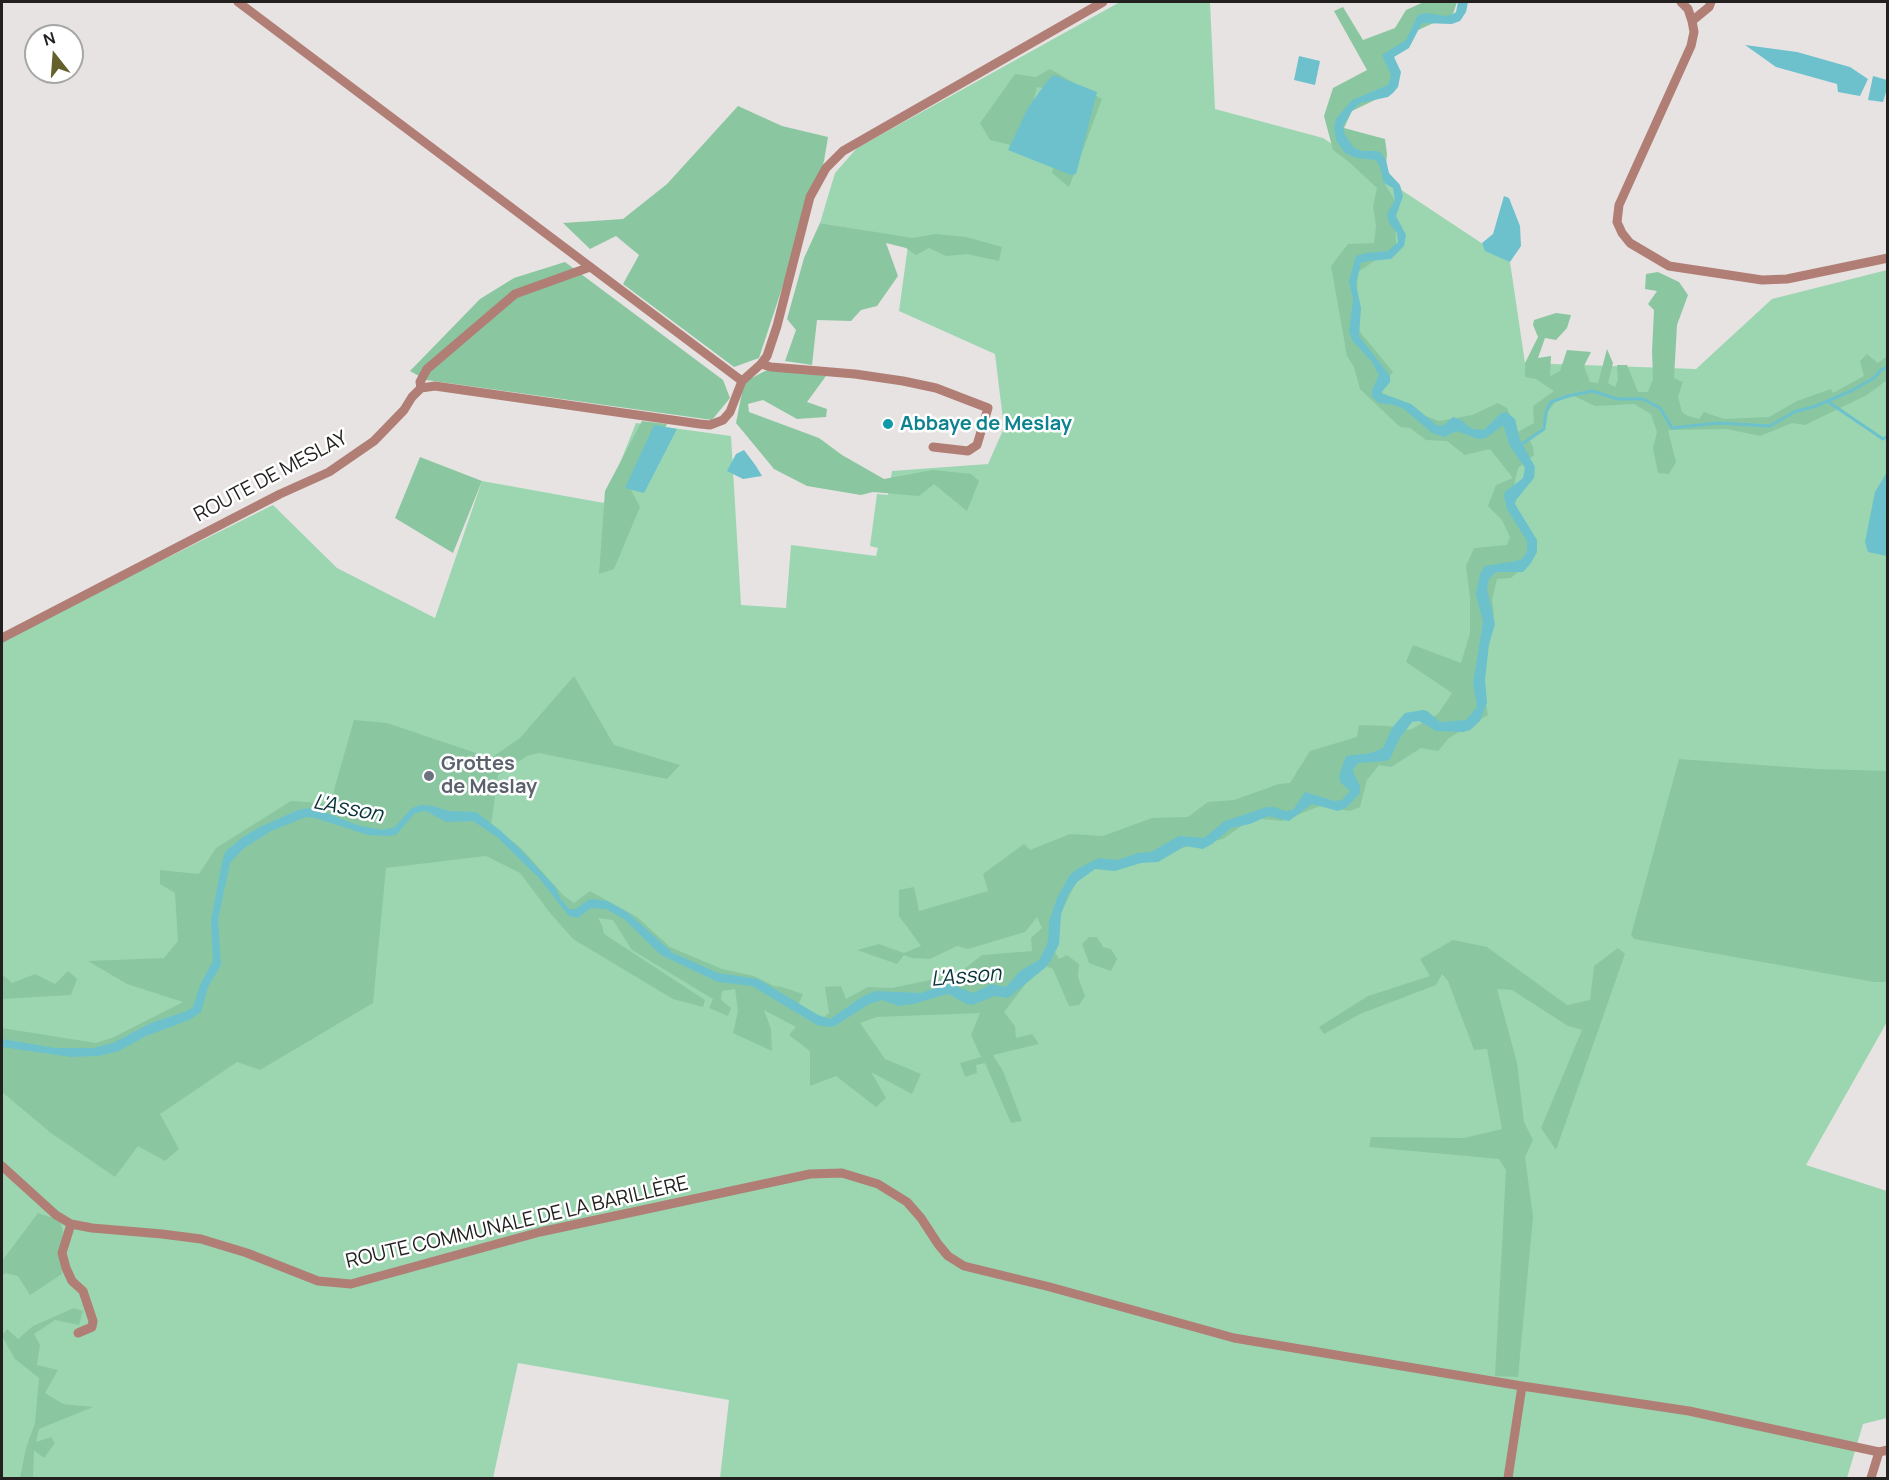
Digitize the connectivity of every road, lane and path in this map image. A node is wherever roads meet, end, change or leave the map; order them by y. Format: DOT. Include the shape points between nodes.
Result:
graph roads {
  1 [pos="238,2"];
  2 [pos="1103,2"];
  3 [pos="1681,2"];
  4 [pos="1711,2"];
  5 [pos="1692,21"];
  6 [pos="1887,258"];
  7 [pos="590,267"];
  8 [pos="761,364"];
  9 [pos="742,381"];
  10 [pos="421,388"];
  11 [pos="933,447"];
  12 [pos="2,638"];
  13 [pos="2,1166"];
  14 [pos="71,1224"];
  15 [pos="78,1333"];
  16 [pos="1522,1386"];
  17 [pos="1883,1451"];
  18 [pos="1508,1479"];
  19 [pos="1870,1479"];
  1 -- 7 [label="street"];
  2 -- 8 [label="street" via="843,151 826,168 810,197 777,326"];
  3 -- 5 [label="street"];
  4 -- 5 [label="street"];
  5 -- 6 [label="street" via="1691,46 1619,206 1617,222 1630,243 1669,266 1762,280 1787,279"];
  7 -- 9 [label="street"];
  7 -- 10 [label="street, ROUTE DE MESLAY" via="515,294 427,369"];
  8 -- 9 [label="street"];
  8 -- 11 [label="street" via="903,381 936,388 988,408 977,445 968,451"];
  9 -- 10 [label="street" via="730,412 710,425 435,386"];
  10 -- 12 [label="street, ROUTE DE MESLAY" via="374,441 328,472"];
  13 -- 14 [label="street, ROUTE COMMUNALE DE LA BARILLÈRE"];
  14 -- 15 [label="street" via="64,1261 72,1281 83,1291 93,1321 92,1327"];
  14 -- 16 [label="street, ROUTE COMMUNALE DE LA BARILLÈRE" via="201,1239 318,1281 351,1284 540,1232 797,1177 842,1173 878,1184 906,1202 948,1256 964,1266 1234,1338"];
  16 -- 17 [label="street, ROUTE COMMUNALE DE LA BARILLÈRE" via="1689,1411"];
  16 -- 18 [label="street"];
  17 -- 19 [label="street"];
}
